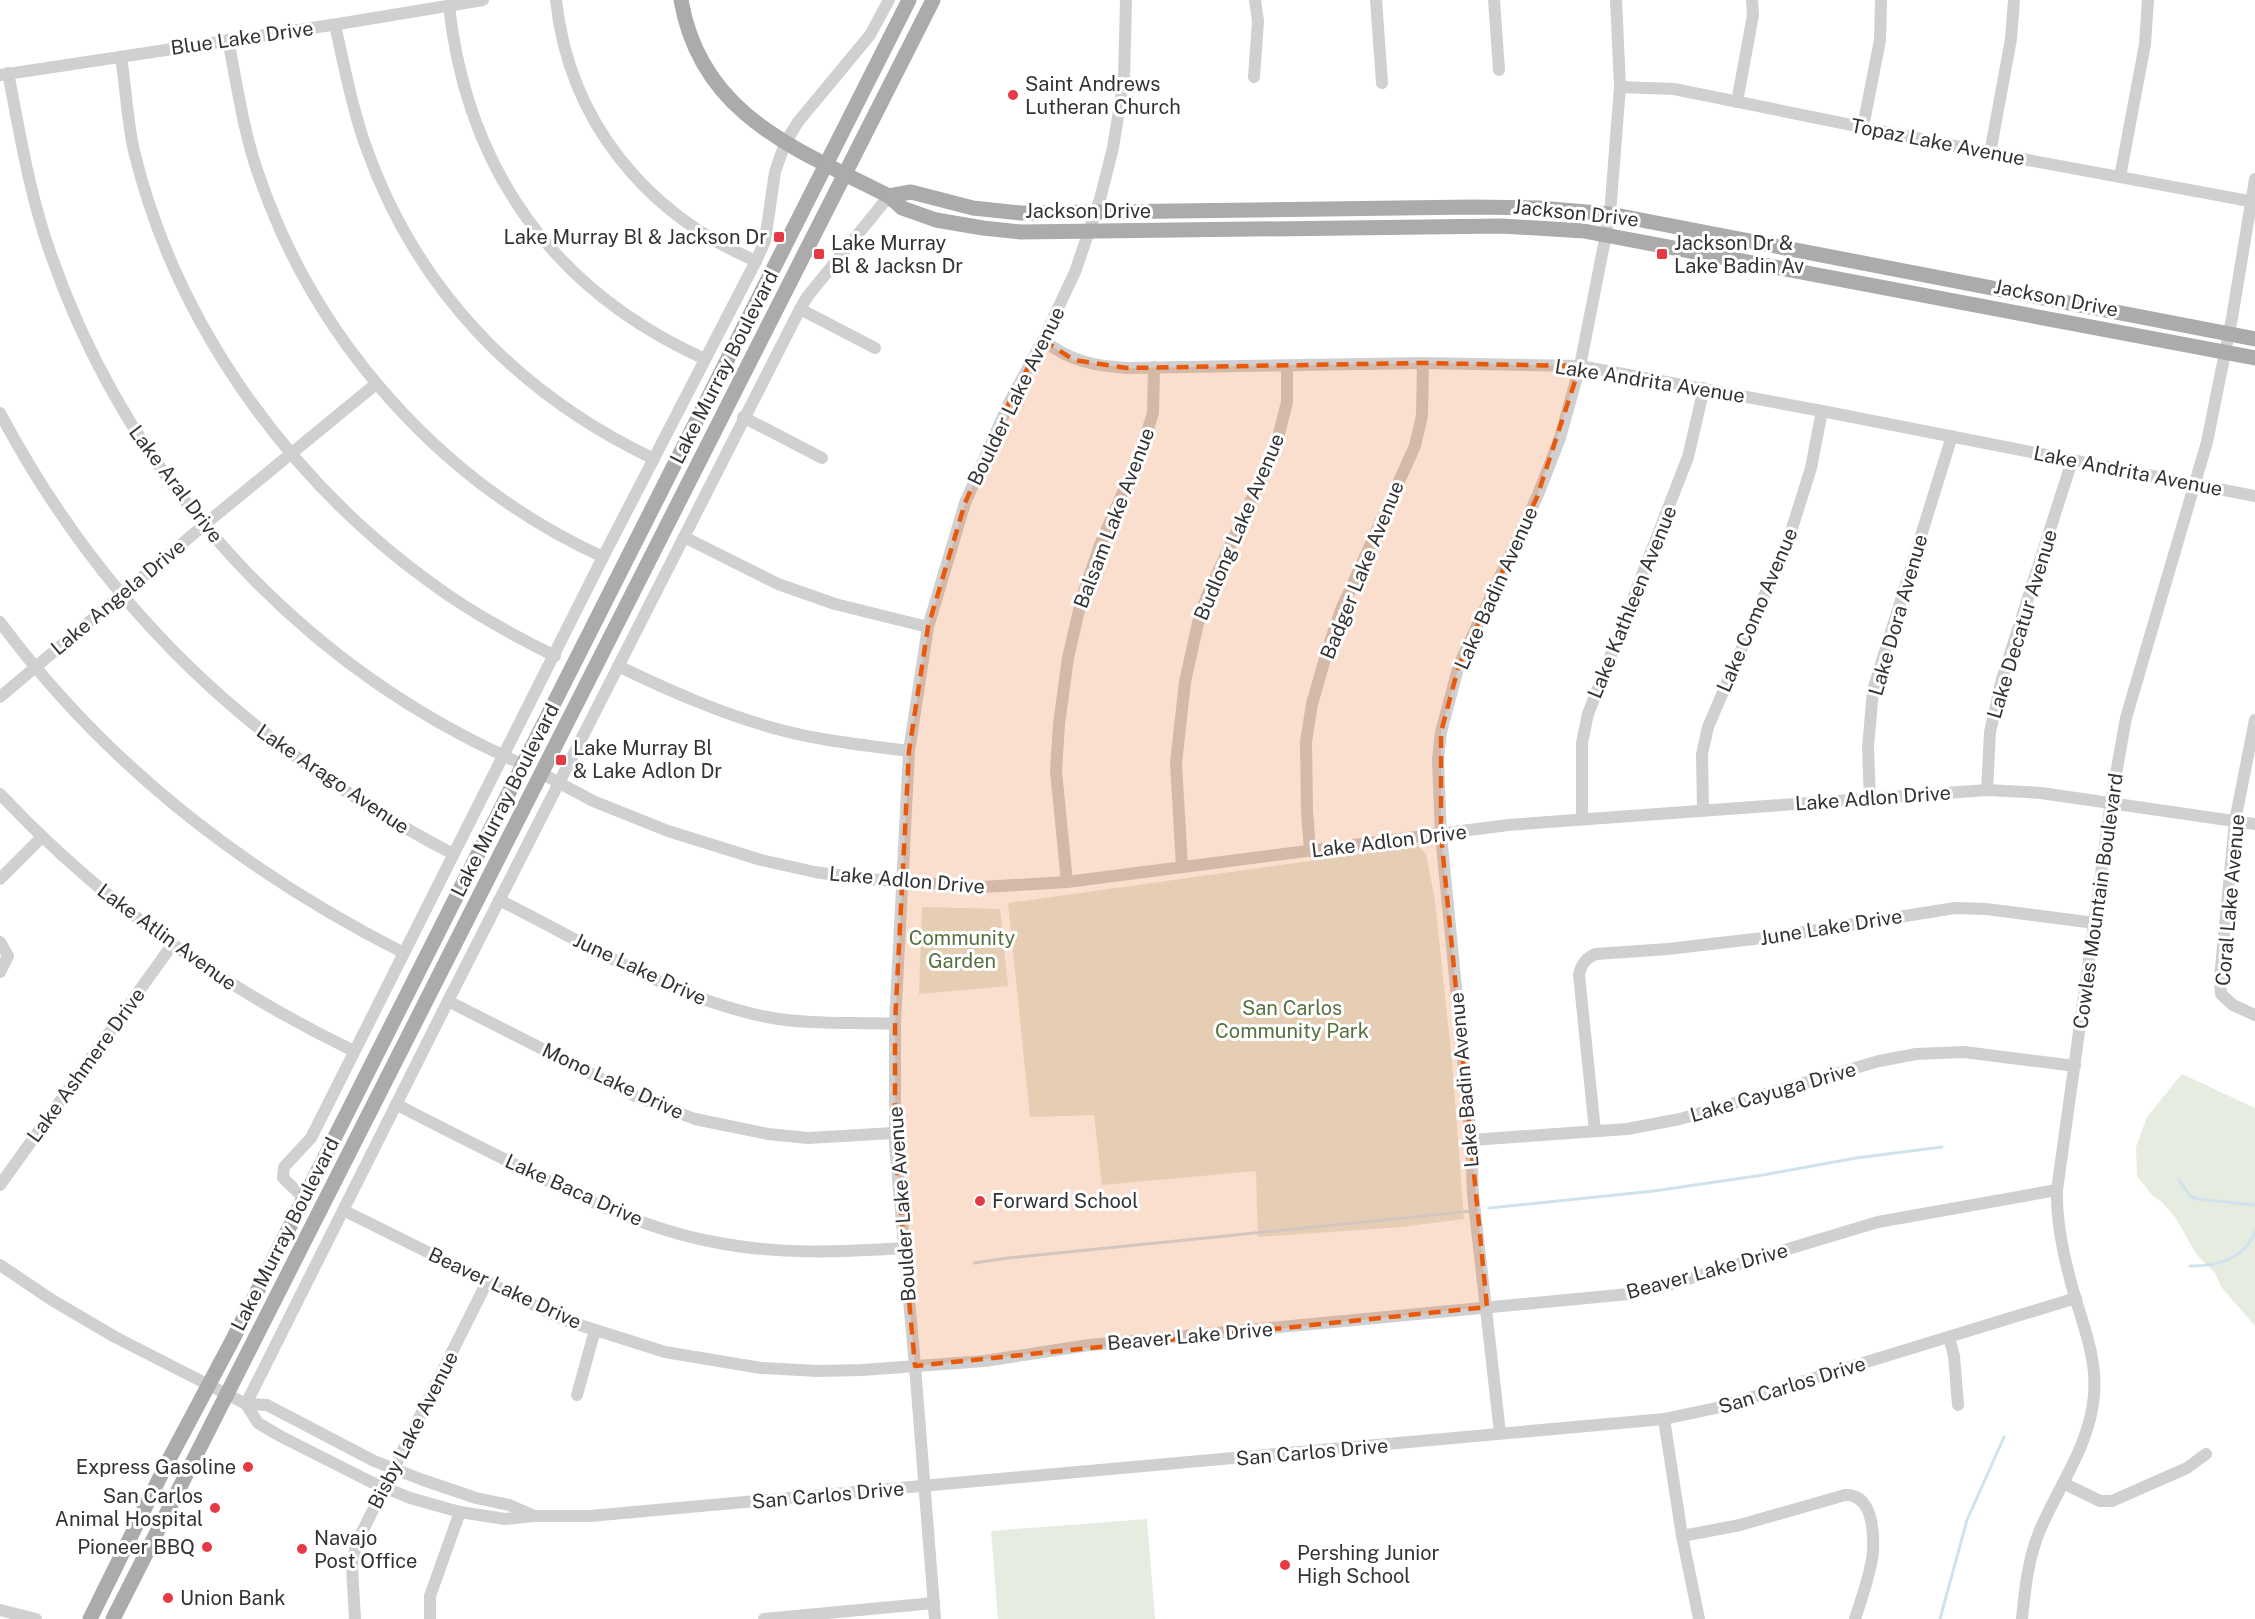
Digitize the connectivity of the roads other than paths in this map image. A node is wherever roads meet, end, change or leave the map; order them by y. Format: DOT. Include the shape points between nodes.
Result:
graph roads {
  1 [pos="483,0"];
  2 [pos="556,0"];
  3 [pos="681,0"];
  4 [pos="889,0"];
  5 [pos="909,0"];
  6 [pos="933,0"];
  7 [pos="1126,0"];
  8 [pos="1255,0"];
  9 [pos="1376,0"];
  10 [pos="1494,0"];
  11 [pos="1616,0"];
  12 [pos="1752,0"];
  13 [pos="1881,0"];
  14 [pos="2014,0"];
  15 [pos="2148,0"];
  16 [pos="449,6"];
  17 [pos="335,25"];
  18 [pos="228,40"];
  19 [pos="121,57"];
  20 [pos="1499,70"];
  21 [pos="4,74"];
  22 [pos="1254,77"];
  23 [pos="1382,83"];
  24 [pos="1620,87"];
  25 [pos="1737,102"];
  26 [pos="1863,127"];
  27 [pos="785,143"];
  28 [pos="1990,153"];
  29 [pos="826,164"];
  30 [pos="845,173"];
  31 [pos="2120,177"];
  32 [pos="2255,179"];
  33 [pos="889,196"];
  34 [pos="2253,201"];
  35 [pos="1095,213"];
  36 [pos="1610,214"];
  37 [pos="1089,233"];
  38 [pos="1606,234"];
  39 [pos="756,261"];
  40 [pos="800,309"];
  41 [pos="2229,334"];
  42 [pos="2255,339"];
  43 [pos="1043,340"];
  44 [pos="875,348"];
  45 [pos="2225,352"];
  46 [pos="2255,358"];
  47 [pos="705,359"];
  48 [pos="1423,363"];
  49 [pos="1287,366"];
  50 [pos="1581,366"];
  51 [pos="1154,367"];
  52 [pos="376,384"];
  53 [pos="1704,388"];
  54 [pos="1822,411"];
  55 [pos="0,413"];
  56 [pos="744,417"];
  57 [pos="1952,436"];
  58 [pos="292,454"];
  59 [pos="822,458"];
  60 [pos="654,459"];
  61 [pos="2072,461"];
  62 [pos="2195,484"];
  63 [pos="2255,496"];
  64 [pos="204,525"];
  65 [pos="684,537"];
  66 [pos="603,557"];
  67 [pos="121,595"];
  68 [pos="0,622"];
  69 [pos="928,627"];
  70 [pos="555,656"];
  71 [pos="618,666"];
  72 [pos="35,667"];
  73 [pos="0,697"];
  74 [pos="2255,720"];
  75 [pos="537,734"];
  76 [pos="909,751"];
  77 [pos="503,756"];
  78 [pos="522,764"];
  79 [pos="541,773"];
  80 [pos="559,784"];
  81 [pos="1987,790"];
  82 [pos="0,794"];
  83 [pos="1870,798"];
  84 [pos="527,801"];
  85 [pos="2111,802"];
  86 [pos="1703,810"];
  87 [pos="1582,819"];
  88 [pos="2235,821"];
  89 [pos="2255,824"];
  90 [pos="1441,835"];
  91 [pos="42,837"];
  92 [pos="1310,851"];
  93 [pos="453,854"];
  94 [pos="1182,867"];
  95 [pos="0,879"];
  96 [pos="904,882"];
  97 [pos="1067,882"];
  98 [pos="499,900"];
  99 [pos="2095,924"];
  100 [pos="0,942"];
  101 [pos="172,945"];
  102 [pos="404,953"];
  103 [pos="0,972"];
  104 [pos="448,1001"];
  105 [pos="2255,1015"];
  106 [pos="895,1024"];
  107 [pos="354,1052"];
  108 [pos="2075,1066"];
  109 [pos="396,1104"];
  110 [pos="1595,1131"];
  111 [pos="894,1133"];
  112 [pos="1471,1140"];
  113 [pos="0,1185"];
  114 [pos="2057,1190"];
  115 [pos="303,1197"];
  116 [pos="343,1210"];
  117 [pos="905,1248"];
  118 [pos="0,1265"];
  119 [pos="488,1282"];
  120 [pos="2076,1298"];
  121 [pos="1487,1307"];
  122 [pos="596,1330"];
  123 [pos="1949,1337"];
  124 [pos="915,1366"];
  125 [pos="208,1384"];
  126 [pos="227,1394"];
  127 [pos="578,1395"];
  128 [pos="246,1404"];
  129 [pos="1958,1405"];
  130 [pos="1664,1419"];
  131 [pos="1500,1433"];
  132 [pos="2206,1454"];
  133 [pos="393,1468"];
  134 [pos="2063,1483"];
  135 [pos="923,1486"];
  136 [pos="384,1487"];
  137 [pos="460,1512"];
  138 [pos="533,1516"];
  139 [pos="1682,1536"];
  140 [pos="934,1603"];
  141 [pos="0,1610"];
  142 [pos="97,1612"];
  143 [pos="36,1619"];
  144 [pos="90,1619"];
  145 [pos="113,1619"];
  146 [pos="355,1619"];
  147 [pos="430,1619"];
  148 [pos="764,1619"];
  149 [pos="935,1619"];
  150 [pos="1698,1619"];
  151 [pos="1855,1619"];
  152 [pos="2022,1619"];
  1 -- 16 [label="street, Blue Lake Drive"];
  2 -- 39 [label="street" via="579,90 622,162 682,220"];
  3 -- 27 [label="main road, Jackson Drive" via="694,44 723,93 756,124"];
  4 -- 27 [label="street, Lake Murray Boulevard" via="870,35"];
  5 -- 29 [label="main road, Lake Murray Boulevard"];
  6 -- 30 [label="main road, Lake Murray Boulevard"];
  7 -- 35 [label="street, Boulder Lake Avenue" via="1124,79 1113,148"];
  8 -- 22 [label="street" via="1258,21"];
  9 -- 23 [label="street"];
  10 -- 20 [label="street"];
  11 -- 24 [label="street, Lake Badin Avenue"];
  12 -- 25 [label="street" via="1754,15"];
  13 -- 26 [label="street" via="1880,40"];
  14 -- 28 [label="street" via="2011,39"];
  15 -- 31 [label="street" via="2145,44"];
  16 -- 17 [label="street, Blue Lake Drive"];
  16 -- 47 [label="street" via="470,108 502,179 530,223 562,261 605,300 660,338"];
  17 -- 18 [label="street, Blue Lake Drive"];
  17 -- 60 [label="street" via="356,115 374,169 407,237 443,292 478,333 538,389 582,420"];
  18 -- 19 [label="street, Blue Lake Drive"];
  18 -- 52 [label="street" via="248,142 279,227 321,307"];
  19 -- 21 [label="street, Blue Lake Drive"];
  19 -- 58 [label="street" via="134,149 166,246 194,308 228,368"];
  21 -- 64 [label="street, Lake Aral Drive" via="29,183 49,251 75,316 105,380 141,440"];
  24 -- 25 [label="street, Topaz Lake Avenue" via="1674,89"];
  24 -- 36 [label="street, Lake Badin Avenue"];
  25 -- 26 [label="street, Topaz Lake Avenue"];
  26 -- 28 [label="street, Topaz Lake Avenue"];
  27 -- 29 [label="main road, Jackson Drive"];
  27 -- 39 [label="street, Lake Murray Boulevard" via="775,172 765,241"];
  28 -- 31 [label="street, Topaz Lake Avenue"];
  29 -- 30 [label="main road, Jackson Drive"];
  29 -- 75 [label="main road, Lake Murray Boulevard"];
  30 -- 33 [label="main road, Jackson Drive"];
  30 -- 79 [label="main road, Lake Murray Boulevard"];
  31 -- 34 [label="street, Topaz Lake Avenue"];
  32 -- 34 [label="street, Cowles Mountain Boulevard"];
  33 -- 35 [label="main road, Jackson Drive" via="910,192 987,210"];
  33 -- 37 [label="main road, Jackson Drive" via="902,208 948,222 1021,232"];
  33 -- 40 [label="street, Lake Murray Boulevard"];
  34 -- 41 [label="street, Cowles Mountain Boulevard"];
  35 -- 36 [label="main road, Jackson Drive" via="1473,207"];
  35 -- 37 [label="street, Boulder Lake Avenue"];
  36 -- 38 [label="street, Lake Badin Avenue"];
  36 -- 41 [label="main road, Jackson Drive"];
  37 -- 38 [label="main road, Jackson Drive" via="1502,226"];
  37 -- 43 [label="street, Boulder Lake Avenue"];
  38 -- 45 [label="main road, Jackson Drive"];
  38 -- 50 [label="street, Lake Badin Avenue"];
  39 -- 47 [label="street, Lake Murray Boulevard"];
  40 -- 44 [label="street"];
  40 -- 56 [label="street, Lake Murray Boulevard"];
  41 -- 42 [label="main road, Jackson Drive"];
  41 -- 45 [label="street, Cowles Mountain Boulevard"];
  43 -- 51 [label="street, Lake Andrita Avenue" via="1063,355 1086,364"];
  43 -- 69 [label="street, Boulder Lake Avenue" via="980,466 947,558"];
  45 -- 46 [label="main road, Jackson Drive"];
  45 -- 62 [label="street, Cowles Mountain Boulevard"];
  47 -- 60 [label="street, Lake Murray Boulevard"];
  48 -- 49 [label="street, Lake Andrita Avenue"];
  48 -- 50 [label="street, Lake Andrita Avenue"];
  48 -- 92 [label="street, Badger Lake Avenue" via="1422,416 1415,446 1341,610 1312,704 1306,742"];
  49 -- 51 [label="street, Lake Andrita Avenue"];
  49 -- 94 [label="street, Budlong Lake Avenue" via="1287,402 1276,446 1207,596 1185,682 1176,762"];
  50 -- 53 [label="street, Lake Andrita Avenue"];
  50 -- 90 [label="street, Lake Badin Avenue" via="1560,438 1537,497 1459,665 1438,759"];
  51 -- 97 [label="street, Balsam Lake Avenue" via="1153,413 1141,451 1100,545 1082,597 1068,658 1056,771"];
  52 -- 58 [label="street, Lake Angela Drive"];
  52 -- 66 [label="street" via="436,446 483,485 533,520"];
  53 -- 54 [label="street, Lake Andrita Avenue"];
  53 -- 87 [label="street, Lake Kathleen Avenue" via="1688,457 1588,714 1582,743"];
  54 -- 57 [label="street, Lake Andrita Avenue"];
  54 -- 86 [label="street, Lake Como Avenue" via="1811,468 1789,538 1708,727 1702,754"];
  55 -- 67 [label="street, Lake Arago Avenue" via="53,504"];
  56 -- 59 [label="street"];
  56 -- 65 [label="street, Lake Murray Boulevard"];
  57 -- 61 [label="street, Lake Andrita Avenue"];
  57 -- 83 [label="street, Lake Dora Avenue" via="1873,690 1868,747"];
  58 -- 64 [label="street, Lake Angela Drive"];
  58 -- 70 [label="street" via="359,524 411,568 474,612"];
  60 -- 66 [label="street, Lake Murray Boulevard"];
  61 -- 62 [label="street, Lake Andrita Avenue"];
  61 -- 81 [label="street, Lake Decatur Avenue" via="2002,679 1990,732"];
  62 -- 63 [label="street, Lake Andrita Avenue"];
  62 -- 85 [label="street, Cowles Mountain Boulevard" via="2126,718"];
  64 -- 67 [label="street, Lake Angela Drive"];
  64 -- 77 [label="street, Lake Aral Drive" via="275,601 346,661 421,712"];
  65 -- 69 [label="street" via="778,584 835,604"];
  65 -- 71 [label="street, Lake Murray Boulevard"];
  66 -- 70 [label="street, Lake Murray Boulevard"];
  67 -- 72 [label="street, Lake Angela Drive"];
  67 -- 93 [label="street, Lake Arago Avenue" via="192,671 274,741 375,811"];
  68 -- 72 [label="street"];
  69 -- 76 [label="street, Boulder Lake Avenue"];
  70 -- 77 [label="street, Lake Murray Boulevard"];
  71 -- 76 [label="street" via="734,716 779,730"];
  71 -- 80 [label="street, Lake Murray Boulevard"];
  72 -- 73 [label="street, Lake Angela Drive"];
  72 -- 102 [label="street" via="133,770 204,830 301,897"];
  74 -- 88 [label="street, Coral Lake Avenue"];
  75 -- 78 [label="main road, Lake Murray Boulevard"];
  75 -- 79 [label="main road"];
  76 -- 96 [label="street, Boulder Lake Avenue"];
  77 -- 78 [label="street, Lake Aral Drive"];
  77 -- 93 [label="street, Lake Murray Boulevard"];
  78 -- 84 [label="main road"];
  78 -- 115 [label="main road, Lake Murray Boulevard"];
  79 -- 80 [label="street, Lake Adlon Drive"];
  79 -- 84 [label="main road, Lake Murray Boulevard"];
  80 -- 96 [label="street, Lake Adlon Drive" via="607,807 730,852 815,872"];
  80 -- 98 [label="street, Lake Murray Boulevard"];
  81 -- 83 [label="street, Lake Adlon Drive"];
  81 -- 85 [label="street, Lake Adlon Drive"];
  82 -- 91 [label="street, Lake Atlin Avenue"];
  83 -- 86 [label="street, Lake Adlon Drive"];
  84 -- 126 [label="main road, Lake Murray Boulevard"];
  85 -- 88 [label="street, Lake Adlon Drive"];
  85 -- 99 [label="street, Cowles Mountain Boulevard"];
  86 -- 87 [label="street, Lake Adlon Drive"];
  87 -- 90 [label="street, Lake Adlon Drive"];
  88 -- 89 [label="street, Lake Adlon Drive"];
  88 -- 105 [label="street, Coral Lake Avenue" via="2221,994 2233,1005"];
  90 -- 92 [label="street, Lake Adlon Drive"];
  90 -- 112 [label="street, Lake Badin Avenue"];
  91 -- 95 [label="street"];
  91 -- 101 [label="street, Lake Atlin Avenue" via="105,894"];
  92 -- 94 [label="street, Lake Adlon Drive"];
  93 -- 102 [label="street, Lake Murray Boulevard"];
  94 -- 97 [label="street, Lake Adlon Drive"];
  96 -- 97 [label="street, Lake Adlon Drive" via="982,887"];
  96 -- 106 [label="street, Boulder Lake Avenue"];
  98 -- 104 [label="street, Lake Murray Boulevard"];
  98 -- 106 [label="street, June Lake Drive" via="667,986 713,1004 785,1019"];
  99 -- 108 [label="street, Cowles Mountain Boulevard"];
  99 -- 110 [label="street, June Lake Drive" via="1955,908 1780,936 1596,954 1580,967 1579,975"];
  100 -- 103 [label="street" via="8,956"];
  101 -- 107 [label="street, Lake Atlin Avenue" via="242,992"];
  101 -- 113 [label="street, Lake Ashmere Drive"];
  102 -- 107 [label="street, Lake Murray Boulevard"];
  104 -- 109 [label="street, Lake Murray Boulevard"];
  104 -- 111 [label="street, Mono Lake Drive" via="635,1096 695,1119 808,1138"];
  106 -- 111 [label="street, Boulder Lake Avenue"];
  107 -- 115 [label="street, Lake Murray Boulevard" via="311,1138 284,1167 283,1179"];
  108 -- 110 [label="street, Lake Cayuga Drive" via="1964,1052 1916,1054 1879,1061 1680,1119"];
  108 -- 114 [label="street, Cowles Mountain Boulevard"];
  109 -- 116 [label="street, Lake Murray Boulevard"];
  109 -- 117 [label="street, Lake Baca Drive" via="583,1198 690,1237 777,1251"];
  110 -- 112 [label="street, Lake Cayuga Drive"];
  111 -- 117 [label="street, Boulder Lake Avenue"];
  112 -- 121 [label="street, Lake Badin Avenue" via="1473,1194"];
  114 -- 120 [label="street, Cowles Mountain Boulevard" via="2056,1208 2065,1260"];
  114 -- 121 [label="street, Beaver Lake Drive" via="1878,1222 1629,1294"];
  115 -- 125 [label="main road, Lake Murray Boulevard"];
  116 -- 119 [label="street, Beaver Lake Drive"];
  116 -- 128 [label="street, Lake Murray Boulevard"];
  117 -- 124 [label="street, Boulder Lake Avenue"];
  118 -- 125 [label="street, San Carlos Drive" via="106,1332"];
  119 -- 122 [label="street, Beaver Lake Drive" via="564,1320"];
  119 -- 133 [label="street, Bisby Lake Avenue"];
  120 -- 123 [label="street, San Carlos Drive"];
  120 -- 134 [label="street, Cowles Mountain Boulevard" via="2091,1348 2094,1394 2085,1438"];
  121 -- 124 [label="street, Beaver Lake Drive" via="1089,1345 986,1361"];
  121 -- 131 [label="street, Lake Badin Avenue"];
  122 -- 124 [label="street, Beaver Lake Drive" via="665,1352 761,1368 818,1371"];
  122 -- 127 [label="street"];
  123 -- 129 [label="street"];
  123 -- 130 [label="street, San Carlos Drive" via="1716,1408"];
  124 -- 135 [label="street, Boulder Lake Avenue"];
  125 -- 126 [label="street, San Carlos Drive"];
  125 -- 142 [label="main road, Lake Murray Boulevard"];
  126 -- 128 [label="street, San Carlos Drive"];
  126 -- 145 [label="main road, Lake Murray Boulevard"];
  128 -- 133 [label="street, San Carlos Drive" via="267,1405"];
  128 -- 136 [label="street, San Carlos Drive" via="258,1423"];
  130 -- 131 [label="street, San Carlos Drive"];
  130 -- 139 [label="street"];
  131 -- 135 [label="street, San Carlos Drive"];
  132 -- 134 [label="street" via="2187,1468 2112,1501 2100,1501"];
  133 -- 136 [label="street, Bisby Lake Avenue"];
  133 -- 138 [label="street, San Carlos Drive"];
  134 -- 152 [label="street, Cowles Mountain Boulevard" via="2034,1548"];
  135 -- 138 [label="street, San Carlos Drive" via="590,1516"];
  135 -- 140 [label="street, Boulder Lake Avenue"];
  136 -- 137 [label="street, San Carlos Drive"];
  136 -- 146 [label="street, Bisby Lake Avenue" via="356,1545 352,1567"];
  137 -- 138 [label="street, San Carlos Drive" via="506,1520"];
  137 -- 147 [label="street" via="430,1596"];
  139 -- 150 [label="street"];
  139 -- 151 [label="street" via="1740,1525 1845,1495 1860,1498 1868,1511 1873,1552"];
  140 -- 148 [label="street"];
  140 -- 149 [label="street, Boulder Lake Avenue"];
  141 -- 143 [label="street"];
  142 -- 144 [label="main road, Lake Murray Boulevard"];
}
